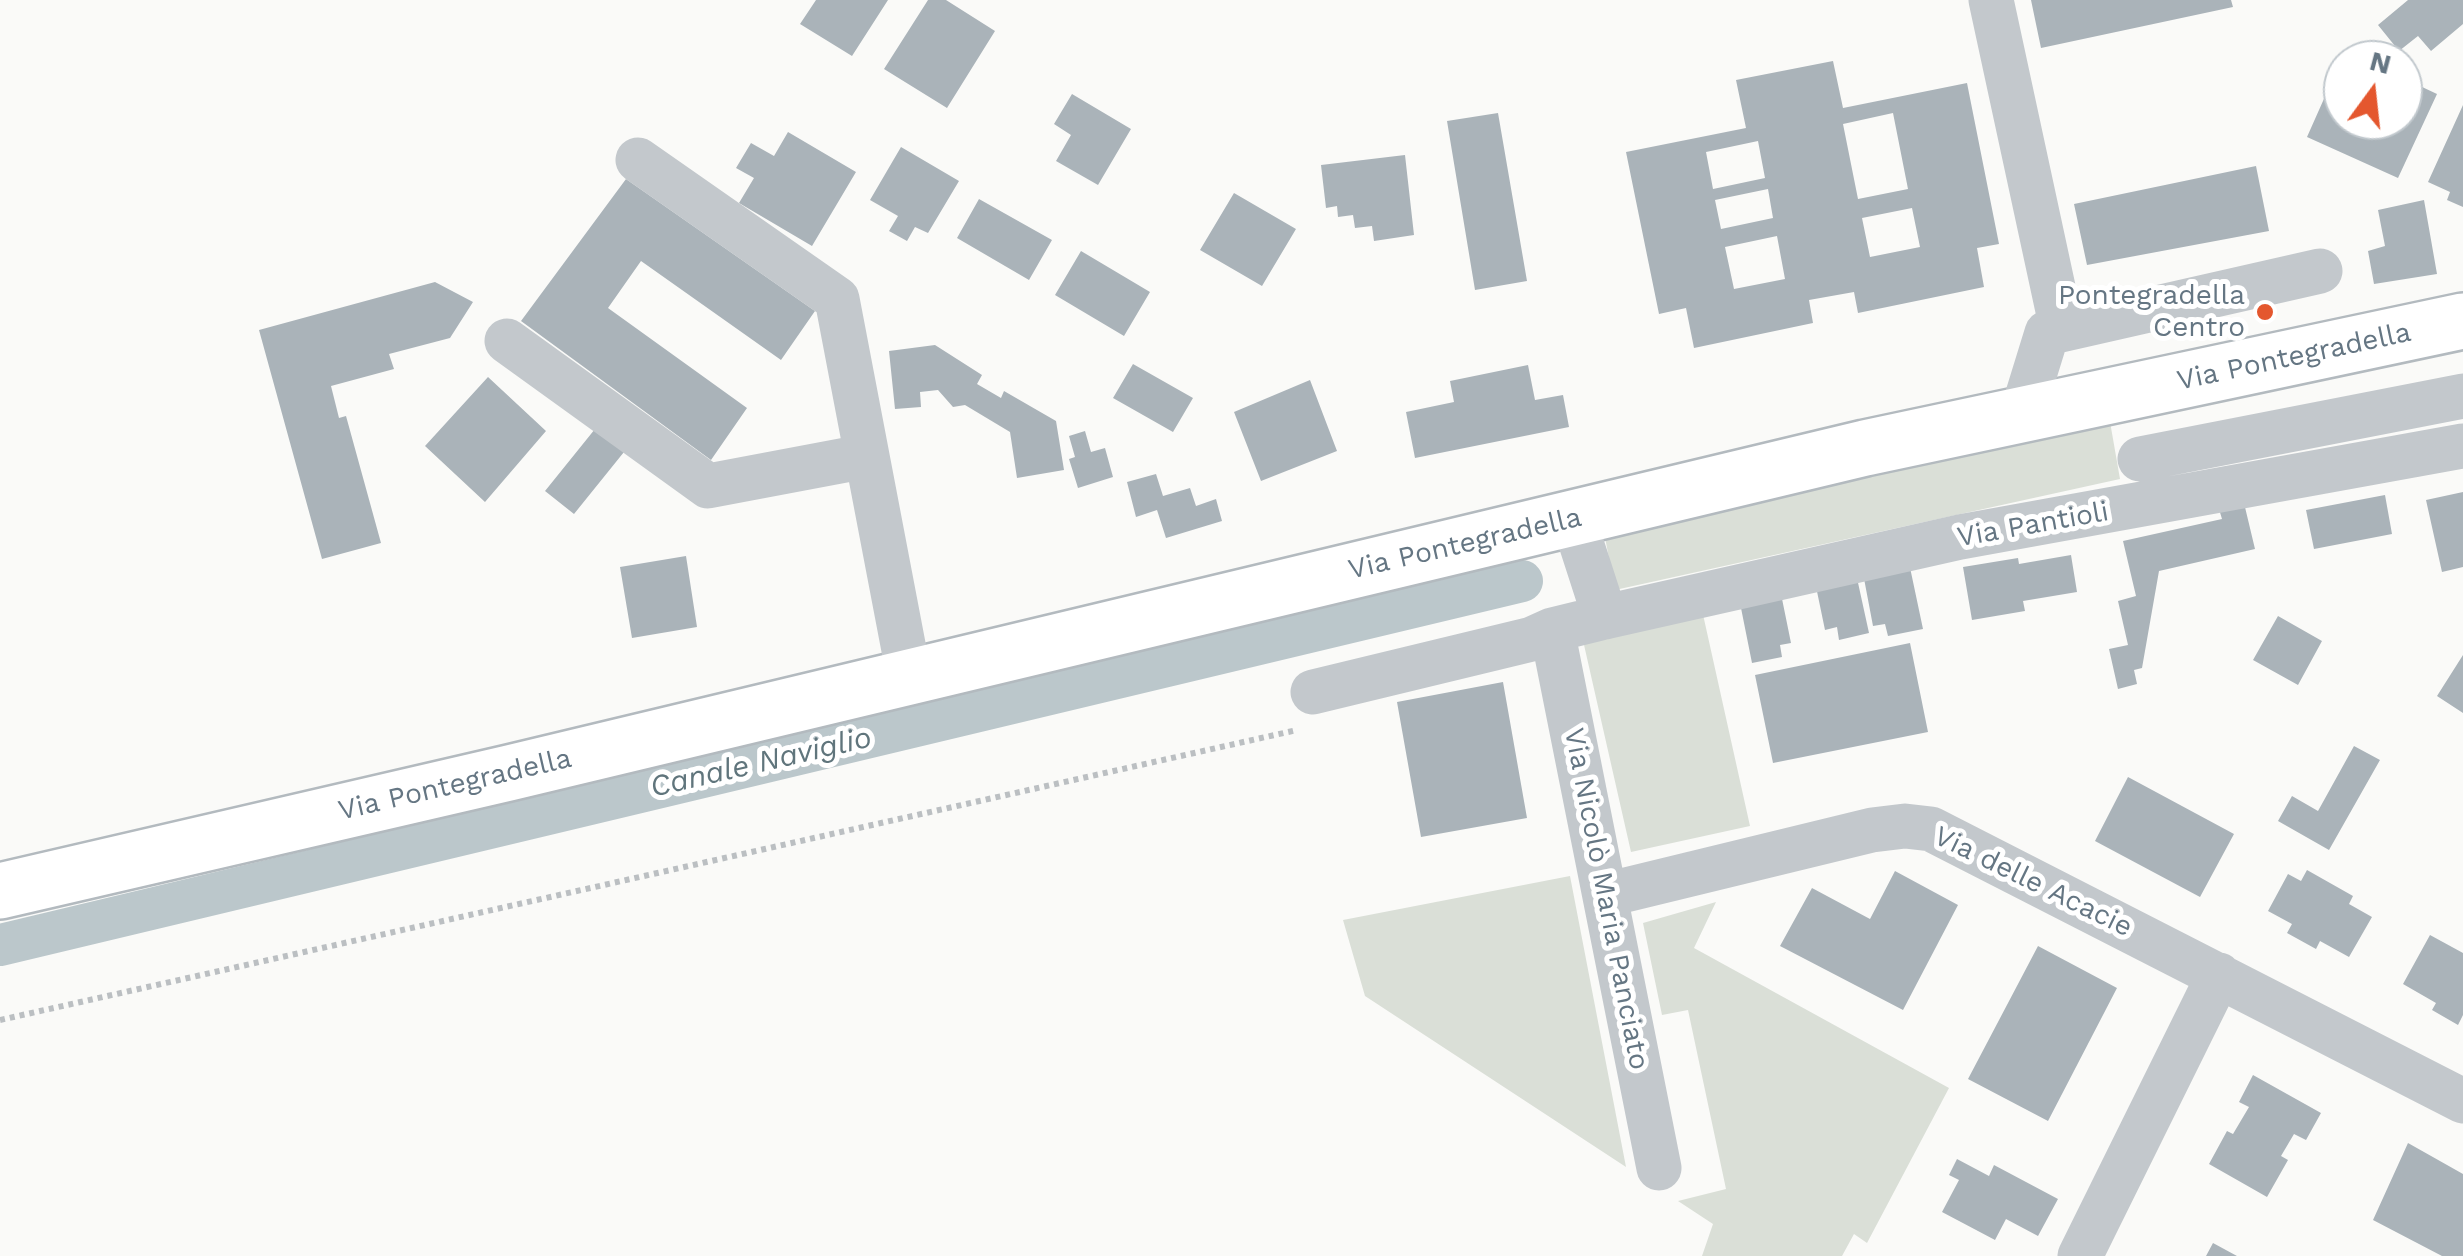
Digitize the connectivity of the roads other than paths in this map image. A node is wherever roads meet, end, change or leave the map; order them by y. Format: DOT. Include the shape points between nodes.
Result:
graph roads {
  1 [pos="1991,0"];
  2 [pos="638,160"];
  3 [pos="2320,270"];
  4 [pos="2463,321"];
  5 [pos="2062,329"];
  6 [pos="506,341"];
  7 [pos="2124,392"];
  8 [pos="2463,396"];
  9 [pos="2022,414"];
  10 [pos="2463,446"];
  11 [pos="867,456"];
  12 [pos="2140,459"];
  13 [pos="2151,503"];
  14 [pos="1573,518"];
  15 [pos="1605,618"];
  16 [pos="1552,630"];
  17 [pos="909,676"];
  18 [pos="1313,692"];
  19 [pos="0,891"];
  20 [pos="1605,894"];
  21 [pos="2219,975"];
  22 [pos="2463,1102"];
  23 [pos="1659,1168"];
  24 [pos="2080,1256"];
  1 -- 5 [label="street"];
  2 -- 11 [label="street" via="837,299"];
  3 -- 5 [label="street"];
  4 -- 7 [label="street, Via Pontegradella"];
  5 -- 9 [label="street" via="2047,332"];
  6 -- 11 [label="street" via="708,486"];
  7 -- 9 [label="street, Via Pontegradella"];
  7 -- 12 [label="street"];
  8 -- 12 [label="street"];
  9 -- 14 [label="street, Via Pontegradella"];
  10 -- 13 [label="street, Via Pantioli"];
  11 -- 17 [label="street"];
  12 -- 13 [label="street"];
  13 -- 15 [label="street, Via Pantioli" via="1960,538"];
  14 -- 15 [label="street"];
  14 -- 17 [label="street, Via Pontegradella"];
  15 -- 16 [label="street, Via Pantioli"];
  16 -- 18 [label="street, Via Pantioli"];
  16 -- 20 [label="street, Via Nicolò Maria Panciato"];
  17 -- 19 [label="street, Via Pontegradella"];
  20 -- 21 [label="street, Via delle Acacie" via="1872,830 1932,829"];
  20 -- 23 [label="street, Via Nicolò Maria Panciato"];
  21 -- 22 [label="street, Via delle Acacie"];
  21 -- 24 [label="street"];
}
